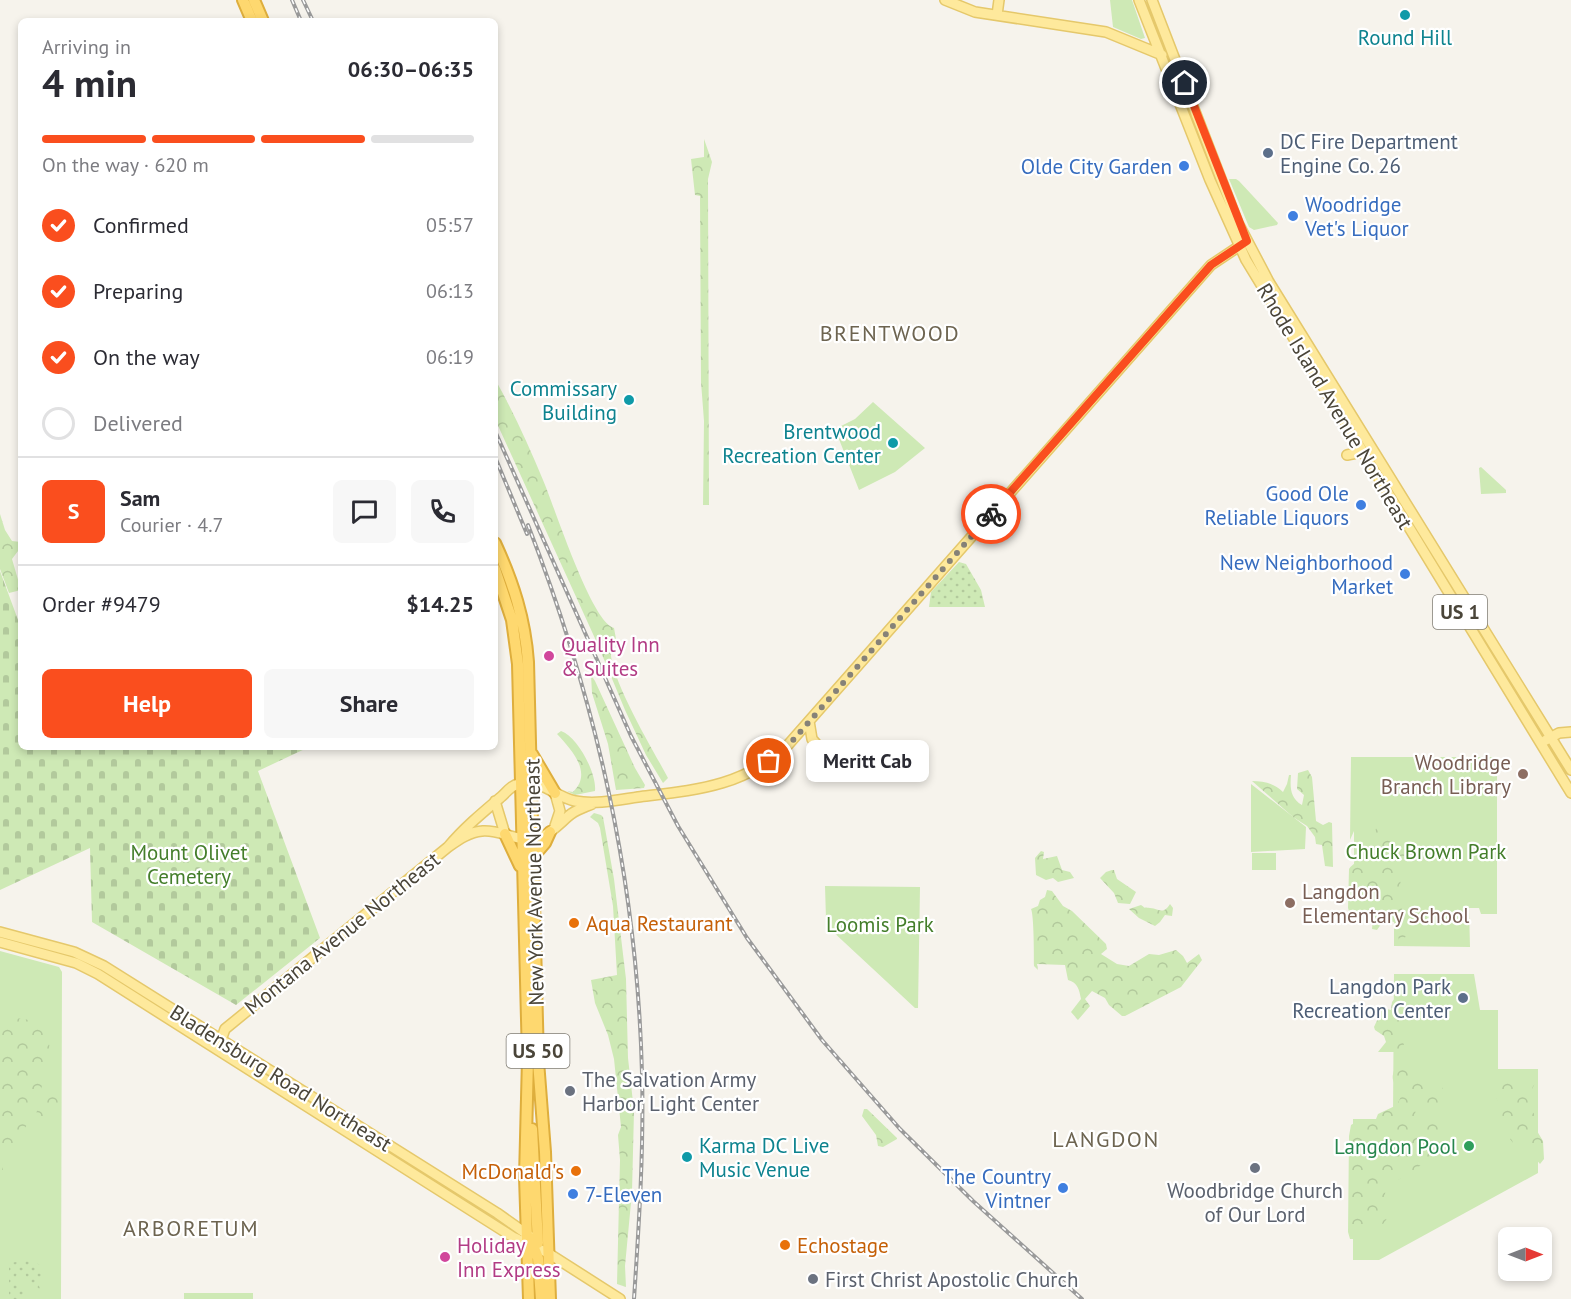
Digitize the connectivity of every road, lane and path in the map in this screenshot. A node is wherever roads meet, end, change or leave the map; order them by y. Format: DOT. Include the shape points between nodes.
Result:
graph roads {
  1 [pos="243,0"];
  2 [pos="254,0"];
  3 [pos="945,0"];
  4 [pos="999,0"];
  5 [pos="1139,0"];
  6 [pos="1152,0"];
  7 [pos="997,15"];
  8 [pos="251,18"];
  9 [pos="262,18"];
  10 [pos="1160,54"];
  11 [pos="1176,60"];
  12 [pos="1204,131"];
  13 [pos="1193,136"];
  14 [pos="1243,243"];
  15 [pos="1362,452"];
  16 [pos="1347,455"];
  17 [pos="498,550"];
  18 [pos="498,577"];
  19 [pos="809,721"];
  20 [pos="1571,732"];
  21 [pos="1551,737"];
  22 [pos="1541,742"];
  23 [pos="819,747"];
  24 [pos="530,750"];
  25 [pos="1571,770"];
  26 [pos="526,783"];
  27 [pos="555,793"];
  28 [pos="1571,793"];
  29 [pos="495,801"];
  30 [pos="597,802"];
  31 [pos="552,830"];
  32 [pos="505,834"];
  33 [pos="527,838"];
  34 [pos="448,847"];
  35 [pos="533,857"];
  36 [pos="523,873"];
  37 [pos="0,932"];
  38 [pos="0,942"];
  39 [pos="530,958"];
  40 [pos="532,1021"];
  41 [pos="220,1038"];
  42 [pos="219,1049"];
  43 [pos="540,1094"];
  44 [pos="527,1100"];
  45 [pos="326,1111"];
  46 [pos="540,1200"];
  47 [pos="531,1242"];
  48 [pos="548,1253"];
  49 [pos="529,1299"];
  50 [pos="541,1299"];
  51 [pos="550,1299"];
  52 [pos="620,1299"];
  1 -- 8 [label="highway"];
  2 -- 9 [label="highway"];
  3 -- 7 [label="main road" via="968,10"];
  4 -- 7 [label="main road"];
  5 -- 10 [label="main road, Rhode Island Avenue Northeast / US 1"];
  6 -- 11 [label="main road, Rhode Island Avenue Northeast / US 1"];
  7 -- 10 [label="main road" via="1099,31"];
  10 -- 11 [label="main road"];
  10 -- 13 [label="main road, Rhode Island Avenue Northeast / US 1"];
  11 -- 12 [label="main road, Rhode Island Avenue Northeast / US 1"];
  12 -- 13 [label="main road"];
  12 -- 14 [label="main road, Rhode Island Avenue Northeast / US 1"];
  13 -- 14 [label="main road, Rhode Island Avenue Northeast / US 1"];
  14 -- 15 [label="main road, Rhode Island Avenue Northeast / US 1" via="1246,260"];
  14 -- 19 [label="main road" via="1211,265"];
  14 -- 21 [label="main road, Rhode Island Avenue Northeast / US 1"];
  15 -- 16 [label="main road"];
  15 -- 22 [label="main road, Rhode Island Avenue Northeast / US 1"];
  17 -- 24 [label="highway, New York Avenue Northeast / US 50" via="515,590 525,630"];
  18 -- 26 [label="highway, New York Avenue Northeast / US 50" via="516,647"];
  19 -- 23 [label="main road" via="812,739"];
  19 -- 30 [label="main road" via="774,757 731,781 706,788"];
  20 -- 21 [label="main road"];
  21 -- 22 [label="main road"];
  21 -- 25 [label="main road, Rhode Island Avenue Northeast / US 1"];
  22 -- 28 [label="main road, Rhode Island Avenue Northeast / US 1"];
  24 -- 26 [label="highway, New York Avenue Northeast / US 50"];
  24 -- 27 [label="highway"];
  26 -- 27 [label="main road" via="542,785"];
  26 -- 29 [label="main road, Montana Avenue Northeast" via="512,787"];
  26 -- 33 [label="highway, New York Avenue Northeast / US 50"];
  27 -- 30 [label="main road" via="573,800"];
  27 -- 31 [label="main road" via="560,811"];
  29 -- 32 [label="main road"];
  29 -- 34 [label="main road, Montana Avenue Northeast"];
  30 -- 31 [label="main road" via="574,812"];
  31 -- 33 [label="main road" via="541,837"];
  31 -- 35 [label="highway"];
  32 -- 33 [label="main road, Montana Avenue Northeast"];
  32 -- 34 [label="main road, Montana Avenue Northeast" via="478,831"];
  32 -- 36 [label="highway"];
  33 -- 35 [label="highway, New York Avenue Northeast / US 50"];
  33 -- 36 [label="highway, New York Avenue Northeast / US 50"];
  34 -- 41 [label="main road, Montana Avenue Northeast" via="225,1029"];
  35 -- 39 [label="highway, New York Avenue Northeast / US 50"];
  36 -- 39 [label="highway, New York Avenue Northeast / US 50"];
  37 -- 41 [label="main road, Bladensburg Road Northeast" via="93,961"];
  38 -- 42 [label="main road, Bladensburg Road Northeast" via="92,971"];
  39 -- 40 [label="highway, New York Avenue Northeast / US 50"];
  40 -- 43 [label="highway, New York Avenue Northeast / US 50"];
  40 -- 44 [label="highway, New York Avenue Northeast / US 50"];
  41 -- 42 [label="main road"];
  41 -- 45 [label="main road, Bladensburg Road Northeast"];
  42 -- 45 [label="main road, Bladensburg Road Northeast"];
  43 -- 44 [label="highway"];
  43 -- 46 [label="highway, New York Avenue Northeast / US 50" via="545,1152"];
  44 -- 46 [label="highway"];
  44 -- 47 [label="highway, New York Avenue Northeast / US 50" via="525,1155"];
  45 -- 47 [label="main road, Bladensburg Road Northeast" via="513,1237"];
  46 -- 47 [label="highway"];
  46 -- 48 [label="highway, New York Avenue Northeast / US 50"];
  47 -- 48 [label="main road, Bladensburg Road Northeast"];
  47 -- 49 [label="highway, New York Avenue Northeast / US 50"];
  47 -- 50 [label="highway" via="539,1266"];
  48 -- 51 [label="highway, New York Avenue Northeast / US 50"];
  48 -- 52 [label="main road, Bladensburg Road Northeast"];
}
